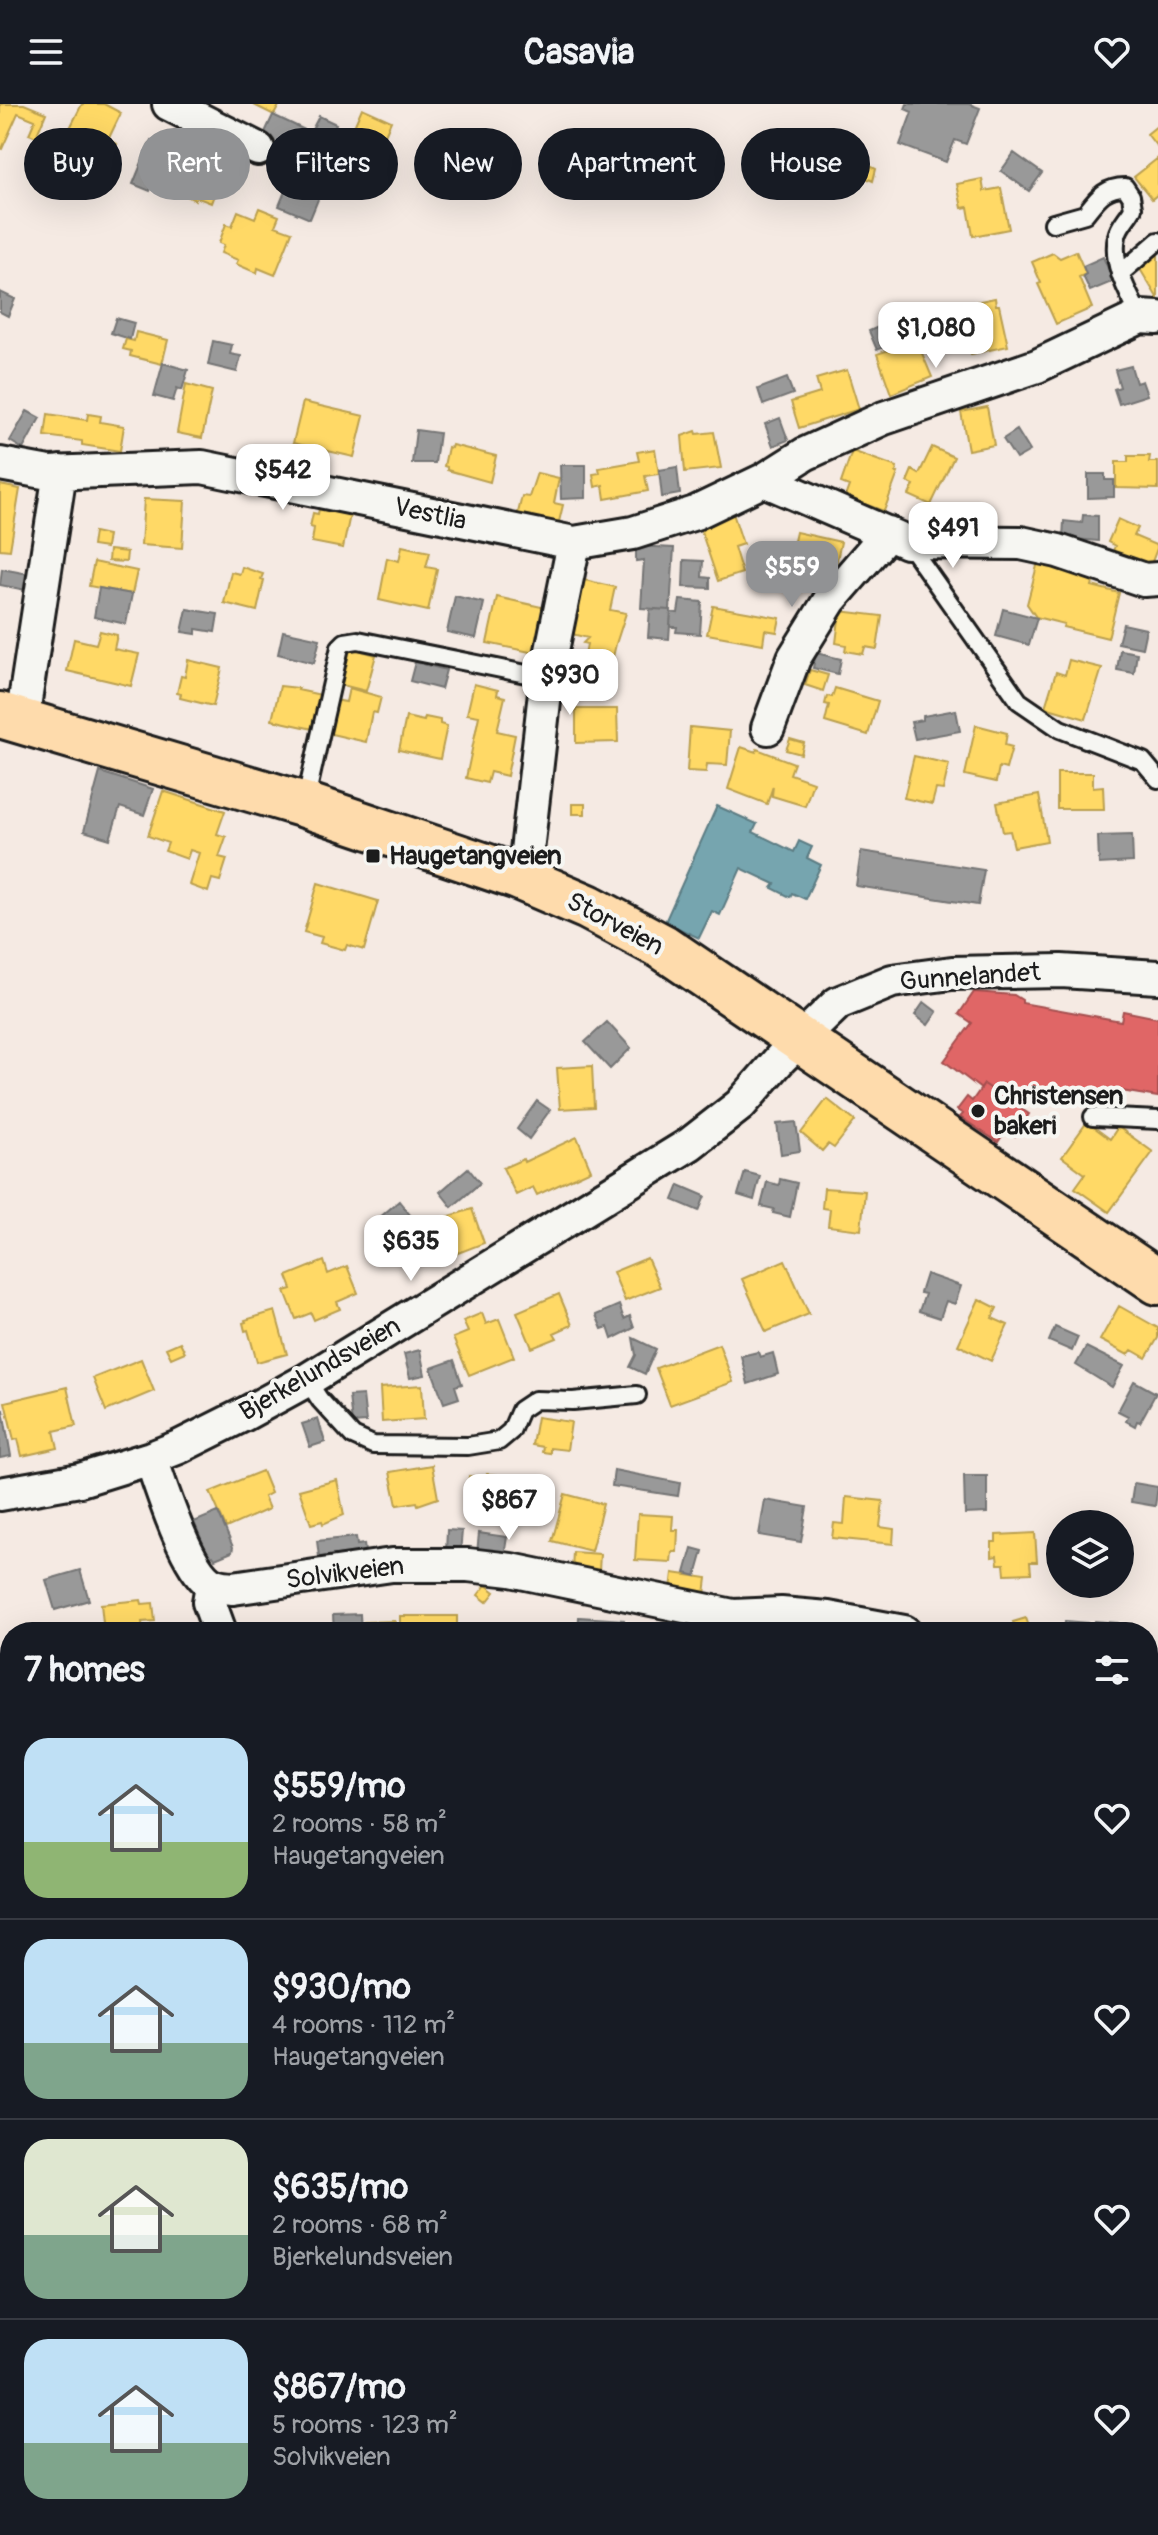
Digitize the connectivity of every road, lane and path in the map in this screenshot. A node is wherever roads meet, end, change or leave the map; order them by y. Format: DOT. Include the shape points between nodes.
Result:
graph roads {
  1 [pos="171,105"];
  2 [pos="258,149"];
  3 [pos="1053,223"];
  4 [pos="1158,241"];
  5 [pos="1120,274"];
  6 [pos="1149,317"];
  7 [pos="0,464"];
  8 [pos="60,472"];
  9 [pos="764,480"];
  10 [pos="898,538"];
  11 [pos="574,543"];
  12 [pos="1158,579"];
  13 [pos="547,675"];
  14 [pos="11,717"];
  15 [pos="768,728"];
  16 [pos="1158,779"];
  17 [pos="305,805"];
  18 [pos="518,877"];
  19 [pos="1158,977"];
  20 [pos="800,1038"];
  21 [pos="1093,1117"];
  22 [pos="1158,1120"];
  23 [pos="1158,1282"];
  24 [pos="307,1380"];
  25 [pos="637,1395"];
  26 [pos="151,1458"];
  27 [pos="0,1494"];
  28 [pos="212,1585"];
  29 [pos="216,1622"];
  30 [pos="850,1622"];
  1 -- 2 [label="street"];
  3 -- 5 [label="lane" via="1085,214 1104,191 1125,187 1133,208 1117,236"];
  4 -- 5 [label="lane"];
  5 -- 6 [label="lane"];
  6 -- 9 [label="street" via="1037,366 884,418 805,454"];
  7 -- 8 [label="street, Vestlia"];
  8 -- 11 [label="street, Vestlia" via="202,467"];
  8 -- 14 [label="street"];
  9 -- 10 [label="street"];
  9 -- 11 [label="street" via="695,513 633,533"];
  10 -- 12 [label="street" via="1021,543 1144,580"];
  10 -- 15 [label="street" via="830,600 794,658"];
  10 -- 16 [label="lane" via="1019,701 1060,729 1143,761"];
  11 -- 13 [label="street"];
  13 -- 17 [label="lane" via="358,640 345,642"];
  13 -- 18 [label="street" via="527,851"];
  14 -- 17 [label="main road, Storveien"];
  17 -- 18 [label="main road, Storveien"];
  18 -- 20 [label="main road, Storveien" via="663,947"];
  19 -- 20 [label="street, Gunnelandet" via="1061,971 952,973 892,981 838,1003"];
  20 -- 23 [label="main road, Storveien"];
  20 -- 24 [label="street, Bjerkelundsveien" via="740,1105 690,1144"];
  21 -- 22 [label="lane"];
  24 -- 25 [label="lane" via="353,1436 373,1445 468,1446 499,1441 511,1431 520,1410 535,1400"];
  24 -- 26 [label="street, Bjerkelundsveien"];
  26 -- 27 [label="street, Bjerkelundsveien" via="80,1480"];
  26 -- 28 [label="street" via="185,1546"];
  28 -- 29 [label="street" via="209,1602"];
  28 -- 30 [label="street, Solvikveien" via="233,1588 392,1565 468,1565 733,1616 781,1614"];
}
